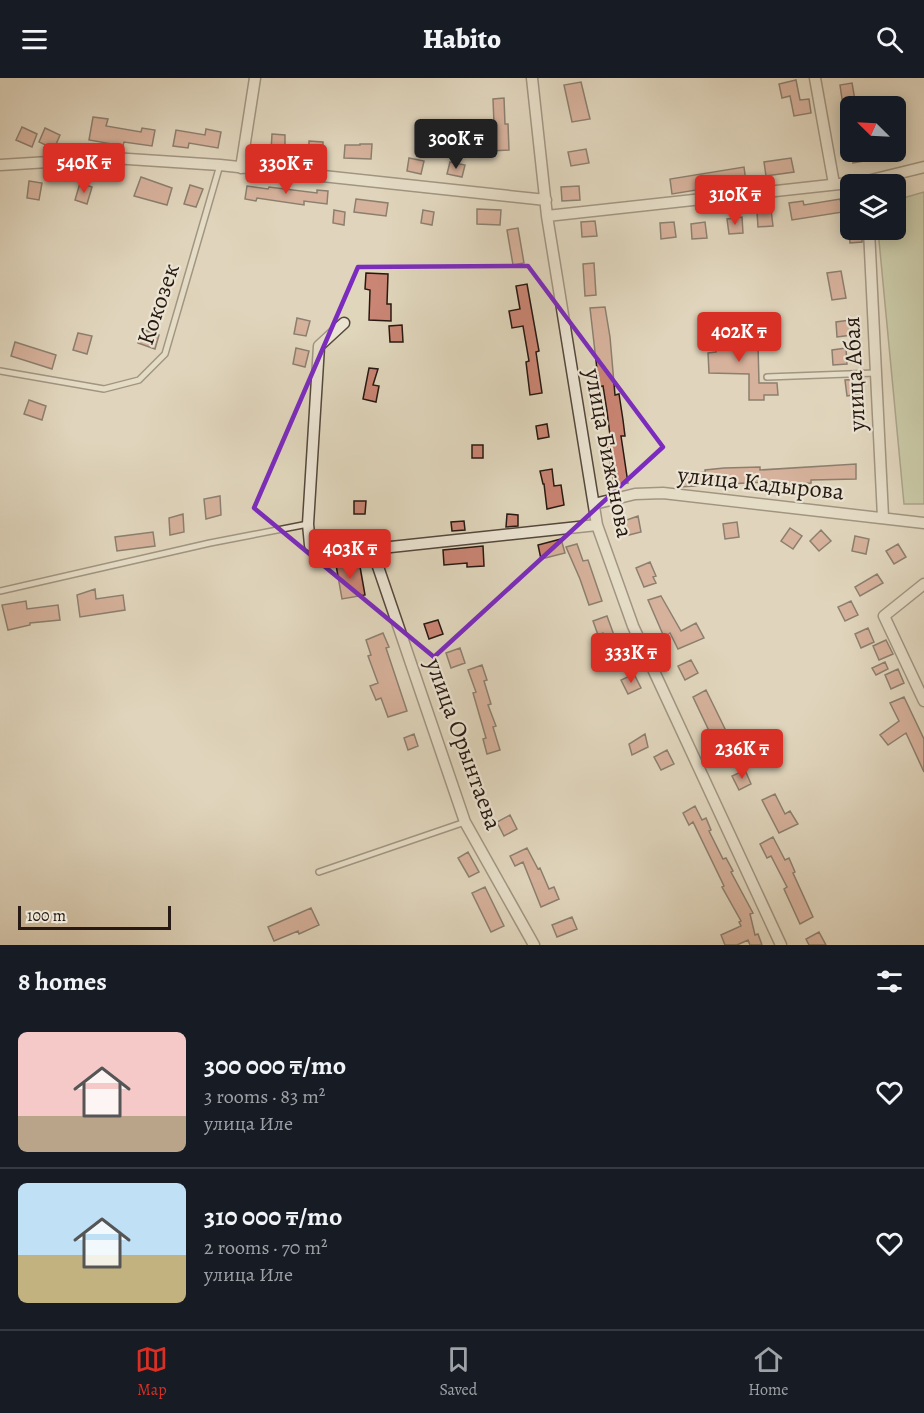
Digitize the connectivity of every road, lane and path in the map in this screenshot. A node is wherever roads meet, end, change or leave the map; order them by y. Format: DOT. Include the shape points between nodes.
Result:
graph roads {
  1 [pos="255,78"];
  2 [pos="532,78"];
  3 [pos="815,78"];
  4 [pos="0,165"];
  5 [pos="220,165"];
  6 [pos="924,167"];
  7 [pos="241,168"];
  8 [pos="899,174"];
  9 [pos="834,184"];
  10 [pos="840,184"];
  11 [pos="546,200"];
  12 [pos="547,216"];
  13 [pos="869,240"];
  14 [pos="344,323"];
  15 [pos="0,371"];
  16 [pos="875,373"];
  17 [pos="768,377"];
  18 [pos="594,504"];
  19 [pos="883,517"];
  20 [pos="924,523"];
  21 [pos="308,524"];
  22 [pos="597,525"];
  23 [pos="372,549"];
  24 [pos="924,584"];
  25 [pos="0,591"];
  26 [pos="924,701"];
  27 [pos="465,822"];
  28 [pos="319,872"];
  29 [pos="534,945"];
  30 [pos="781,945"];
  1 -- 7 [label="street"];
  2 -- 11 [label="street, улица Бижанова"];
  3 -- 9 [label="street"];
  4 -- 5 [label="street" via="113,158"];
  5 -- 7 [label="street"];
  5 -- 15 [label="lane, Кокозек" via="165,354 139,380 104,389"];
  6 -- 8 [label="street"];
  7 -- 11 [label="street"];
  9 -- 10 [label="street"];
  9 -- 12 [label="street"];
  11 -- 12 [label="street, улица Бижанова"];
  12 -- 18 [label="street, улица Бижанова"];
  13 -- 16 [label="street, улица Абая"];
  14 -- 21 [label="street" via="319,346"];
  16 -- 17 [label="lane"];
  16 -- 19 [label="street, улица Абая"];
  18 -- 19 [label="street, улица Кадырова" via="635,494 663,493"];
  18 -- 22 [label="street, улица Бижанова"];
  19 -- 20 [label="street, улица Кадырова"];
  21 -- 23 [label="street" via="310,545"];
  21 -- 25 [label="lane"];
  22 -- 23 [label="street"];
  22 -- 30 [label="street, улица Бижанова" via="633,626"];
  23 -- 27 [label="street, улица Орынтаева"];
  24 -- 26 [label="street" via="884,616"];
  27 -- 28 [label="lane"];
  27 -- 29 [label="street, улица Орынтаева"];
}
